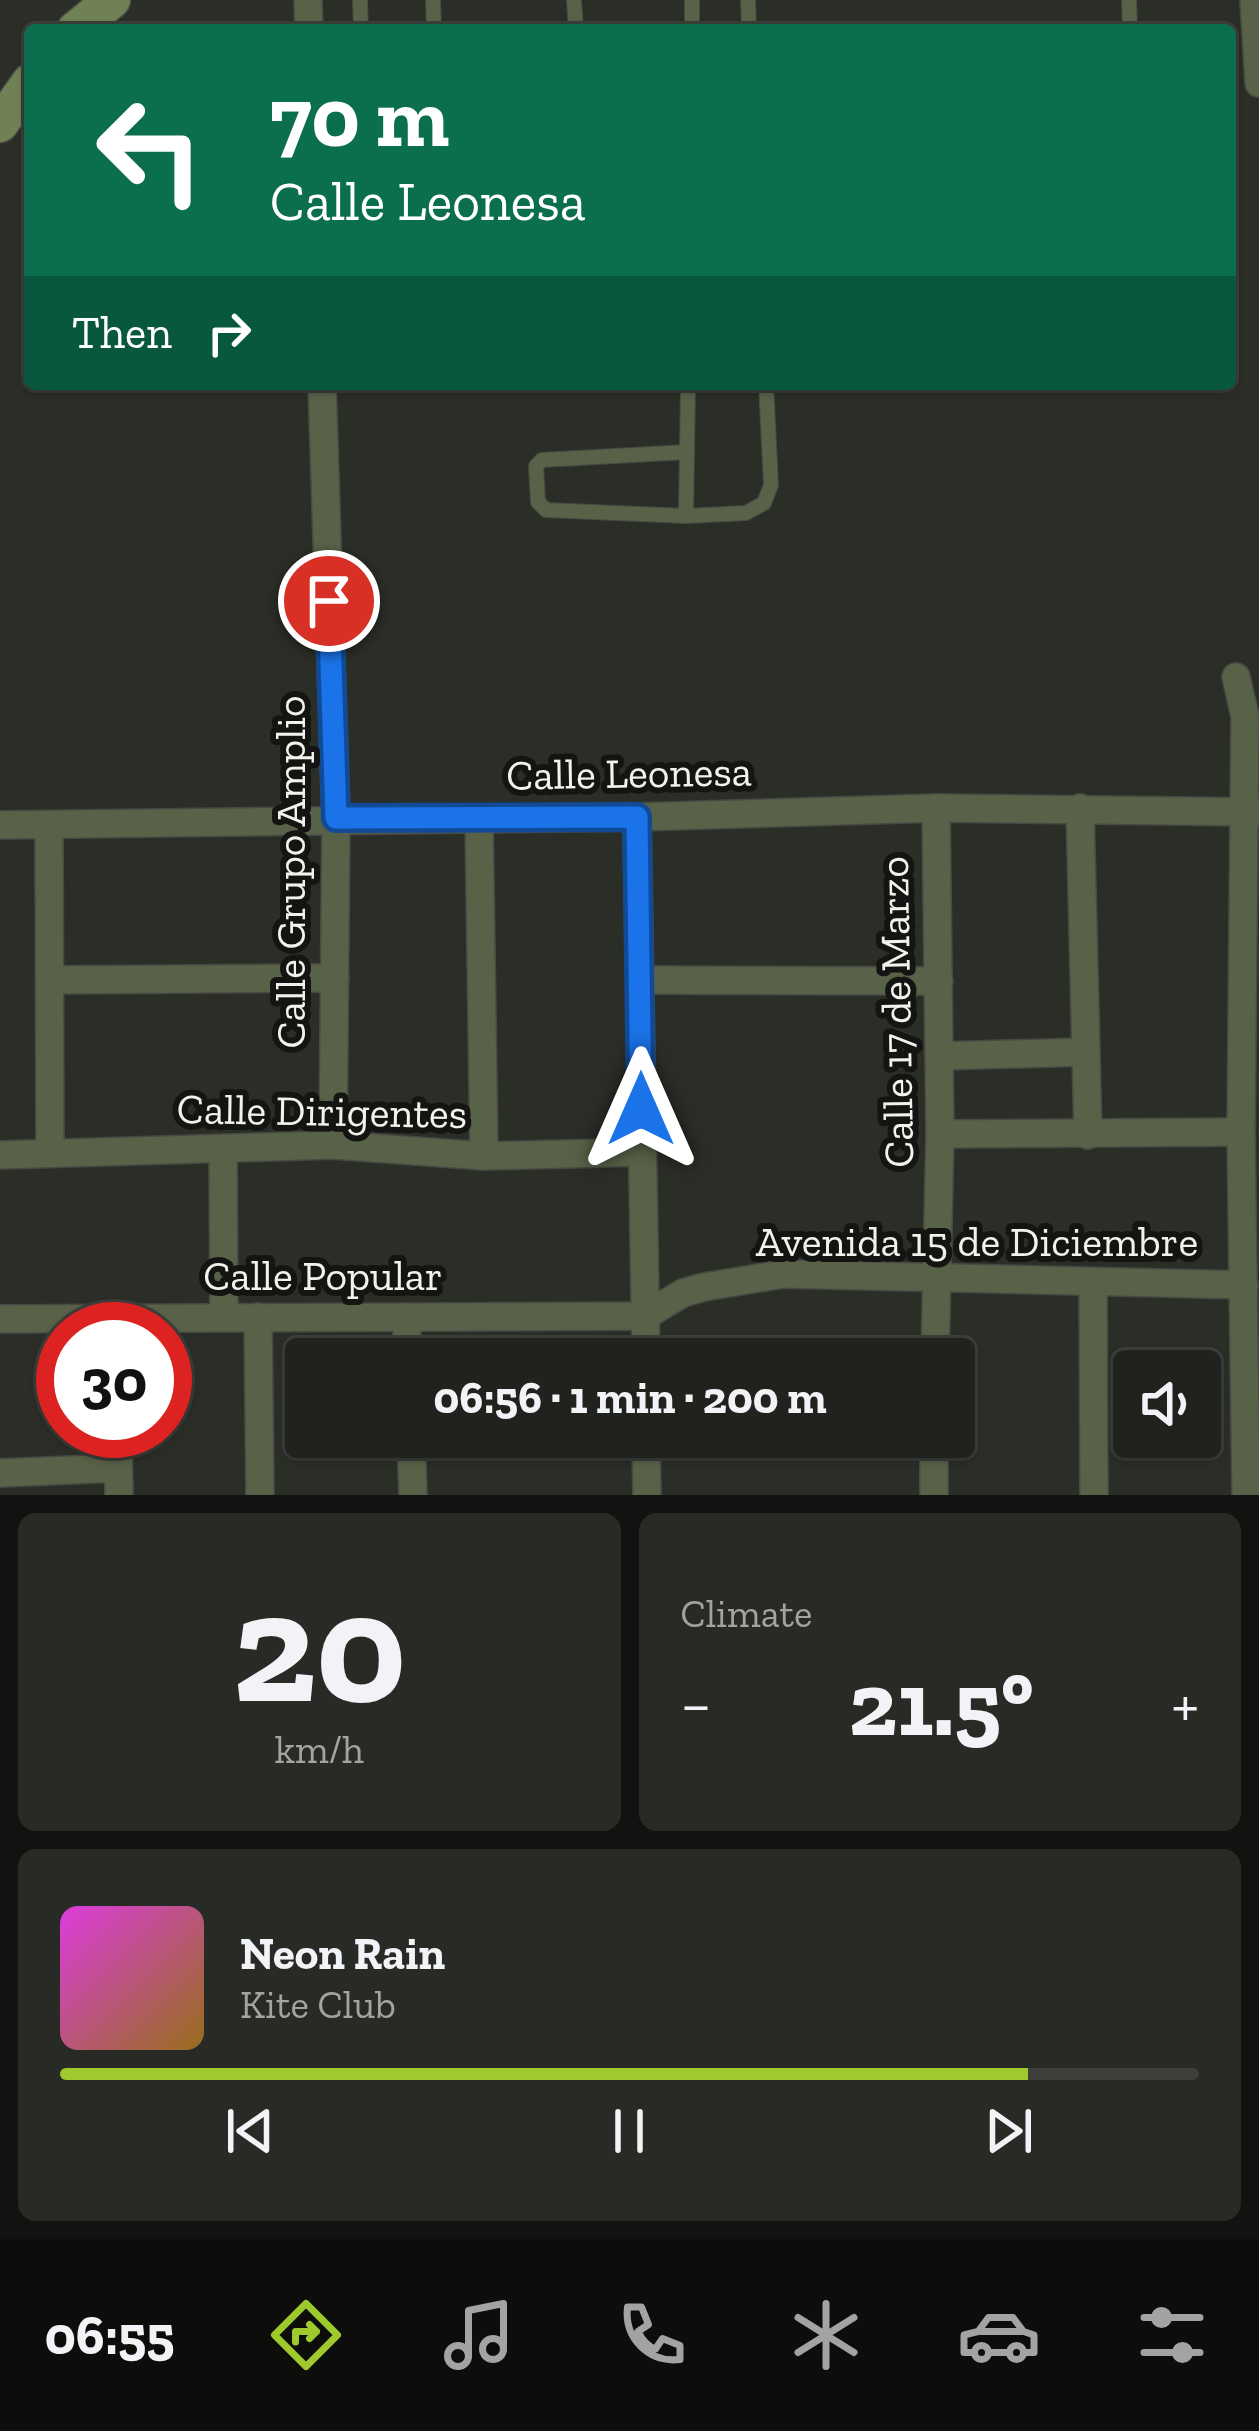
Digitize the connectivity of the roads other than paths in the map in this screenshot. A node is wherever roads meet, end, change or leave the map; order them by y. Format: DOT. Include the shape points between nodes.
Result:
graph roads {
  1 [pos="112,0"];
  2 [pos="1254,0"];
  3 [pos="82,24"];
  4 [pos="24,75"];
  5 [pos="1259,83"];
  6 [pos="24,90"];
  7 [pos="0,97"];
  8 [pos="0,124"];
  9 [pos="322,390"];
  10 [pos="688,390"];
  11 [pos="766,390"];
  12 [pos="687,452"];
  13 [pos="686,516"];
  14 [pos="1236,677"];
  15 [pos="936,808"];
  16 [pos="1080,808"];
  17 [pos="1252,813"];
  18 [pos="637,817"];
  19 [pos="336,818"];
  20 [pos="479,818"];
  21 [pos="0,825"];
  22 [pos="49,825"];
  23 [pos="334,979"];
  24 [pos="52,980"];
  25 [pos="641,980"];
  26 [pos="939,980"];
  27 [pos="1086,1052"];
  28 [pos="940,1056"];
  29 [pos="1241,1132"];
  30 [pos="940,1134"];
  31 [pos="1088,1135"];
  32 [pos="333,1144"];
  33 [pos="223,1149"];
  34 [pos="642,1152"];
  35 [pos="50,1153"];
  36 [pos="0,1155"];
  37 [pos="484,1156"];
  38 [pos="937,1280"];
  39 [pos="1093,1282"];
  40 [pos="1244,1285"];
  41 [pos="224,1316"];
  42 [pos="645,1316"];
  43 [pos="258,1317"];
  44 [pos="192,1318"];
  45 [pos="406,1318"];
  46 [pos="0,1319"];
  47 [pos="1252,1320"];
  48 [pos="36,1321"];
  49 [pos="407,1338"];
  50 [pos="646,1338"];
  51 [pos="936,1338"];
  52 [pos="412,1458"];
  53 [pos="646,1458"];
  54 [pos="934,1458"];
  55 [pos="0,1473"];
  56 [pos="119,1481"];
  57 [pos="260,1495"];
  58 [pos="413,1495"];
  59 [pos="647,1495"];
  60 [pos="934,1495"];
  61 [pos="1094,1495"];
  62 [pos="1246,1495"];
  1 -- 3 [label="street"];
  2 -- 5 [label="street"];
  4 -- 7 [label="street"];
  6 -- 8 [label="street"];
  9 -- 19 [label="street, Calle Grupo Amplio"];
  10 -- 12 [label="lane"];
  11 -- 13 [label="lane" via="764,503 746,513"];
  12 -- 13 [label="lane"];
  12 -- 13 [label="lane" via="536,466 545,510"];
  14 -- 17 [label="street"];
  15 -- 16 [label="street, Calle Leonesa"];
  15 -- 18 [label="street, Calle Leonesa"];
  15 -- 26 [label="street, Calle 17 de Marzo"];
  16 -- 17 [label="street, Calle Leonesa"];
  16 -- 27 [label="street"];
  17 -- 29 [label="street"];
  18 -- 20 [label="street, Calle Leonesa"];
  18 -- 25 [label="street"];
  19 -- 20 [label="street, Calle Leonesa"];
  19 -- 22 [label="street, Calle Leonesa"];
  19 -- 23 [label="street, Calle Grupo Amplio"];
  20 -- 37 [label="street"];
  21 -- 22 [label="street, Calle Leonesa"];
  22 -- 24 [label="street"];
  23 -- 24 [label="street"];
  23 -- 32 [label="street, Calle Grupo Amplio"];
  24 -- 35 [label="street"];
  25 -- 26 [label="street"];
  25 -- 34 [label="street"];
  26 -- 28 [label="street, Calle 17 de Marzo"];
  27 -- 28 [label="street"];
  27 -- 31 [label="street"];
  28 -- 30 [label="street, Calle 17 de Marzo"];
  29 -- 31 [label="street"];
  29 -- 40 [label="street"];
  30 -- 31 [label="street"];
  30 -- 38 [label="street, Calle 17 de Marzo"];
  32 -- 33 [label="street, Calle Dirigentes"];
  32 -- 37 [label="street, Calle Dirigentes"];
  33 -- 35 [label="street, Calle Dirigentes"];
  33 -- 41 [label="street"];
  34 -- 37 [label="street, Calle Dirigentes"];
  34 -- 42 [label="street"];
  35 -- 36 [label="street, Calle Dirigentes"];
  38 -- 39 [label="street, Avenida 15 de Diciembre"];
  38 -- 42 [label="street, Avenida 15 de Diciembre" via="783,1274 683,1293"];
  38 -- 51 [label="street, Calle 17 de Marzo"];
  39 -- 40 [label="street, Avenida 15 de Diciembre"];
  39 -- 61 [label="street"];
  40 -- 47 [label="street"];
  41 -- 43 [label="street, Calle Popular"];
  41 -- 44 [label="street, Calle Popular"];
  42 -- 45 [label="street, Calle Popular"];
  42 -- 50 [label="street"];
  43 -- 45 [label="street, Calle Popular"];
  43 -- 57 [label="street"];
  45 -- 49 [label="street"];
  46 -- 48 [label="street, Calle Popular"];
  47 -- 62 [label="street"];
  52 -- 58 [label="street"];
  53 -- 59 [label="street"];
  54 -- 60 [label="street"];
  55 -- 56 [label="street"];
}
